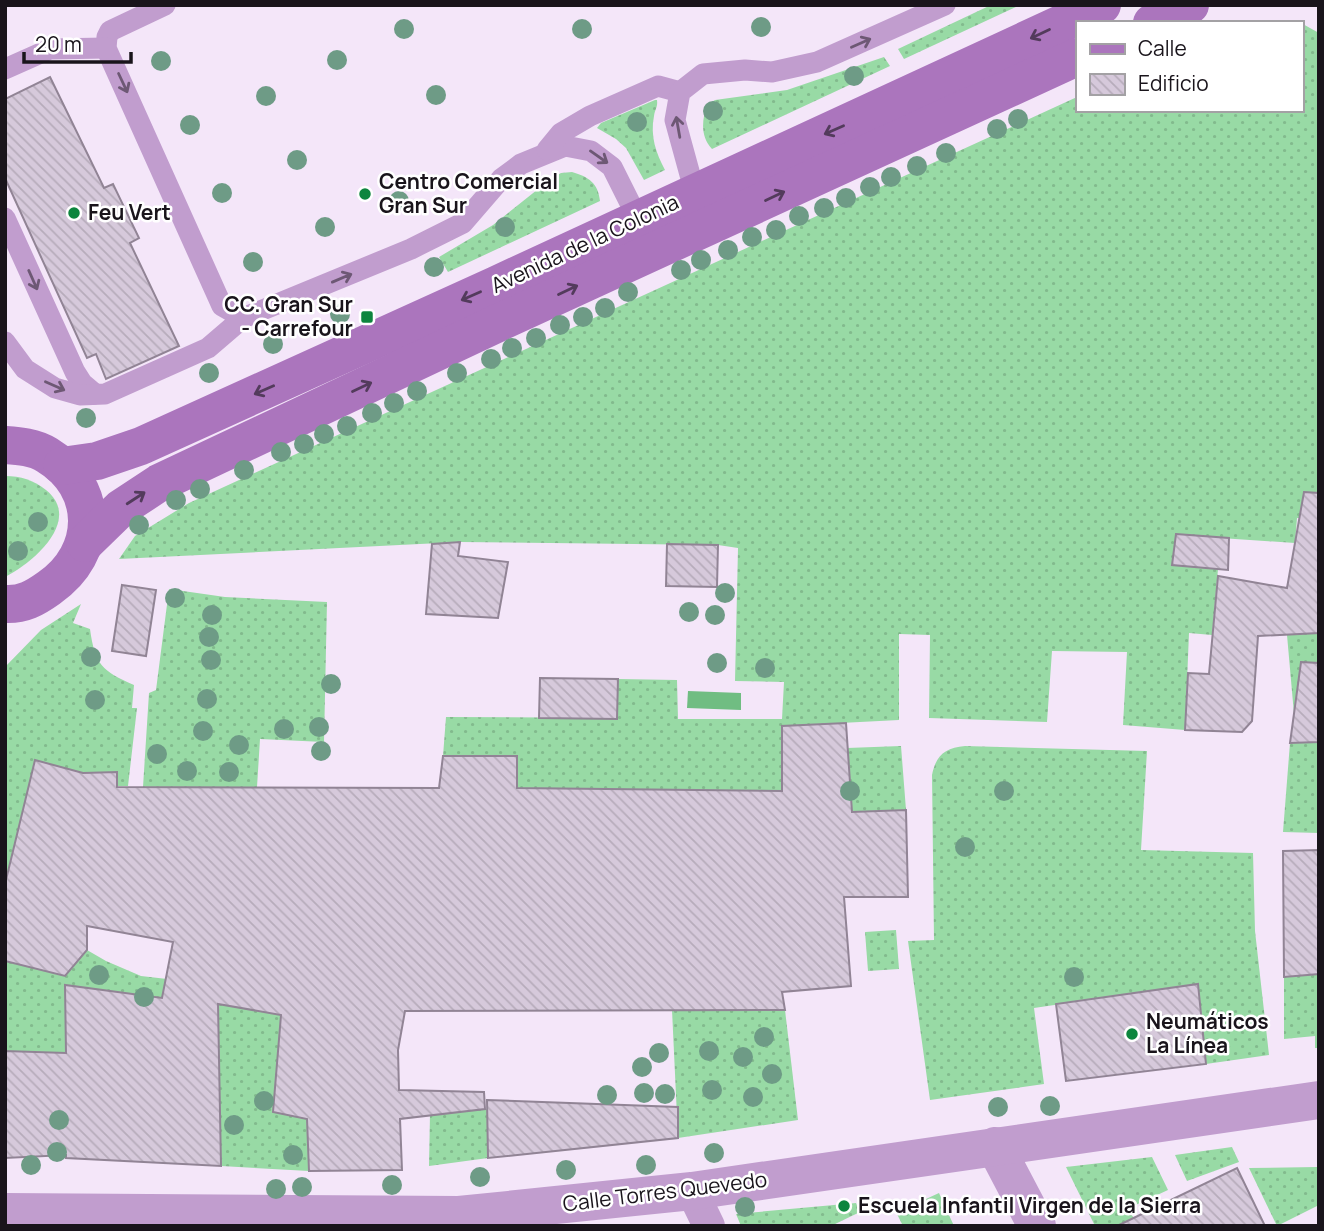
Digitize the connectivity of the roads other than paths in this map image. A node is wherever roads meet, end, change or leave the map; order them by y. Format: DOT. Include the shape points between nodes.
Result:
graph roads {
  1 [pos="165,5"];
  2 [pos="945,5"];
  3 [pos="1102,5"];
  4 [pos="1190,5"];
  5 [pos="1156,21"];
  6 [pos="106,48"];
  7 [pos="1076,57"];
  8 [pos="5,69"];
  9 [pos="680,92"];
  10 [pos="545,152"];
  11 [pos="695,193"];
  12 [pos="5,218"];
  13 [pos="638,219"];
  14 [pos="243,318"];
  15 [pos="5,342"];
  16 [pos="95,394"];
  17 [pos="12,442"];
  18 [pos="62,466"];
  19 [pos="85,543"];
  20 [pos="14,606"];
  21 [pos="1319,1101"];
  22 [pos="996,1146"];
  23 [pos="692,1191"];
  24 [pos="5,1212"];
  25 [pos="709,1226"];
  26 [pos="1037,1226"];
  1 -- 6 [label="lane" via="110,31"];
  9 -- 2 [label="lane, one-way" via="702,74 772,72 817,62"];
  3 -- 11 [label="main road, Avenida de la Colonia, one-way"];
  4 -- 5 [label="main road"];
  6 -- 8 [label="lane" via="50,49"];
  6 -- 14 [label="lane, one-way" via="222,306"];
  19 -- 7 [label="main road, Avenida de la Colonia, one-way" via="121,508 159,483"];
  9 -- 10 [label="lane" via="658,86 590,116 561,134"];
  11 -- 9 [label="lane, one-way" via="676,120"];
  10 -- 13 [label="lane, one-way" via="579,147 604,159"];
  14 -- 10 [label="lane, one-way" via="463,223 501,179"];
  11 -- 13 [label="main road, Avenida de la Colonia"];
  12 -- 16 [label="lane, one-way" via="75,372"];
  13 -- 18 [label="main road, Avenida de la Colonia, one-way" via="141,446 97,461"];
  14 -- 16 [label="lane" via="208,348 128,385"];
  15 -- 16 [label="lane, one-way" via="25,369 55,388"];
  17 -- 18 [label="main road"];
  18 -- 19 [label="main road" via="76,482 84,502 88,522"];
  19 -- 20 [label="main road, Avenida de la Colonia" via="74,564 54,584"];
  21 -- 22 [label="street, Calle Torres Quevedo"];
  22 -- 23 [label="street, Calle Torres Quevedo"];
  22 -- 26 [label="street"];
  23 -- 24 [label="street, Calle Torres Quevedo" via="459,1215"];
  23 -- 25 [label="street"];
}
